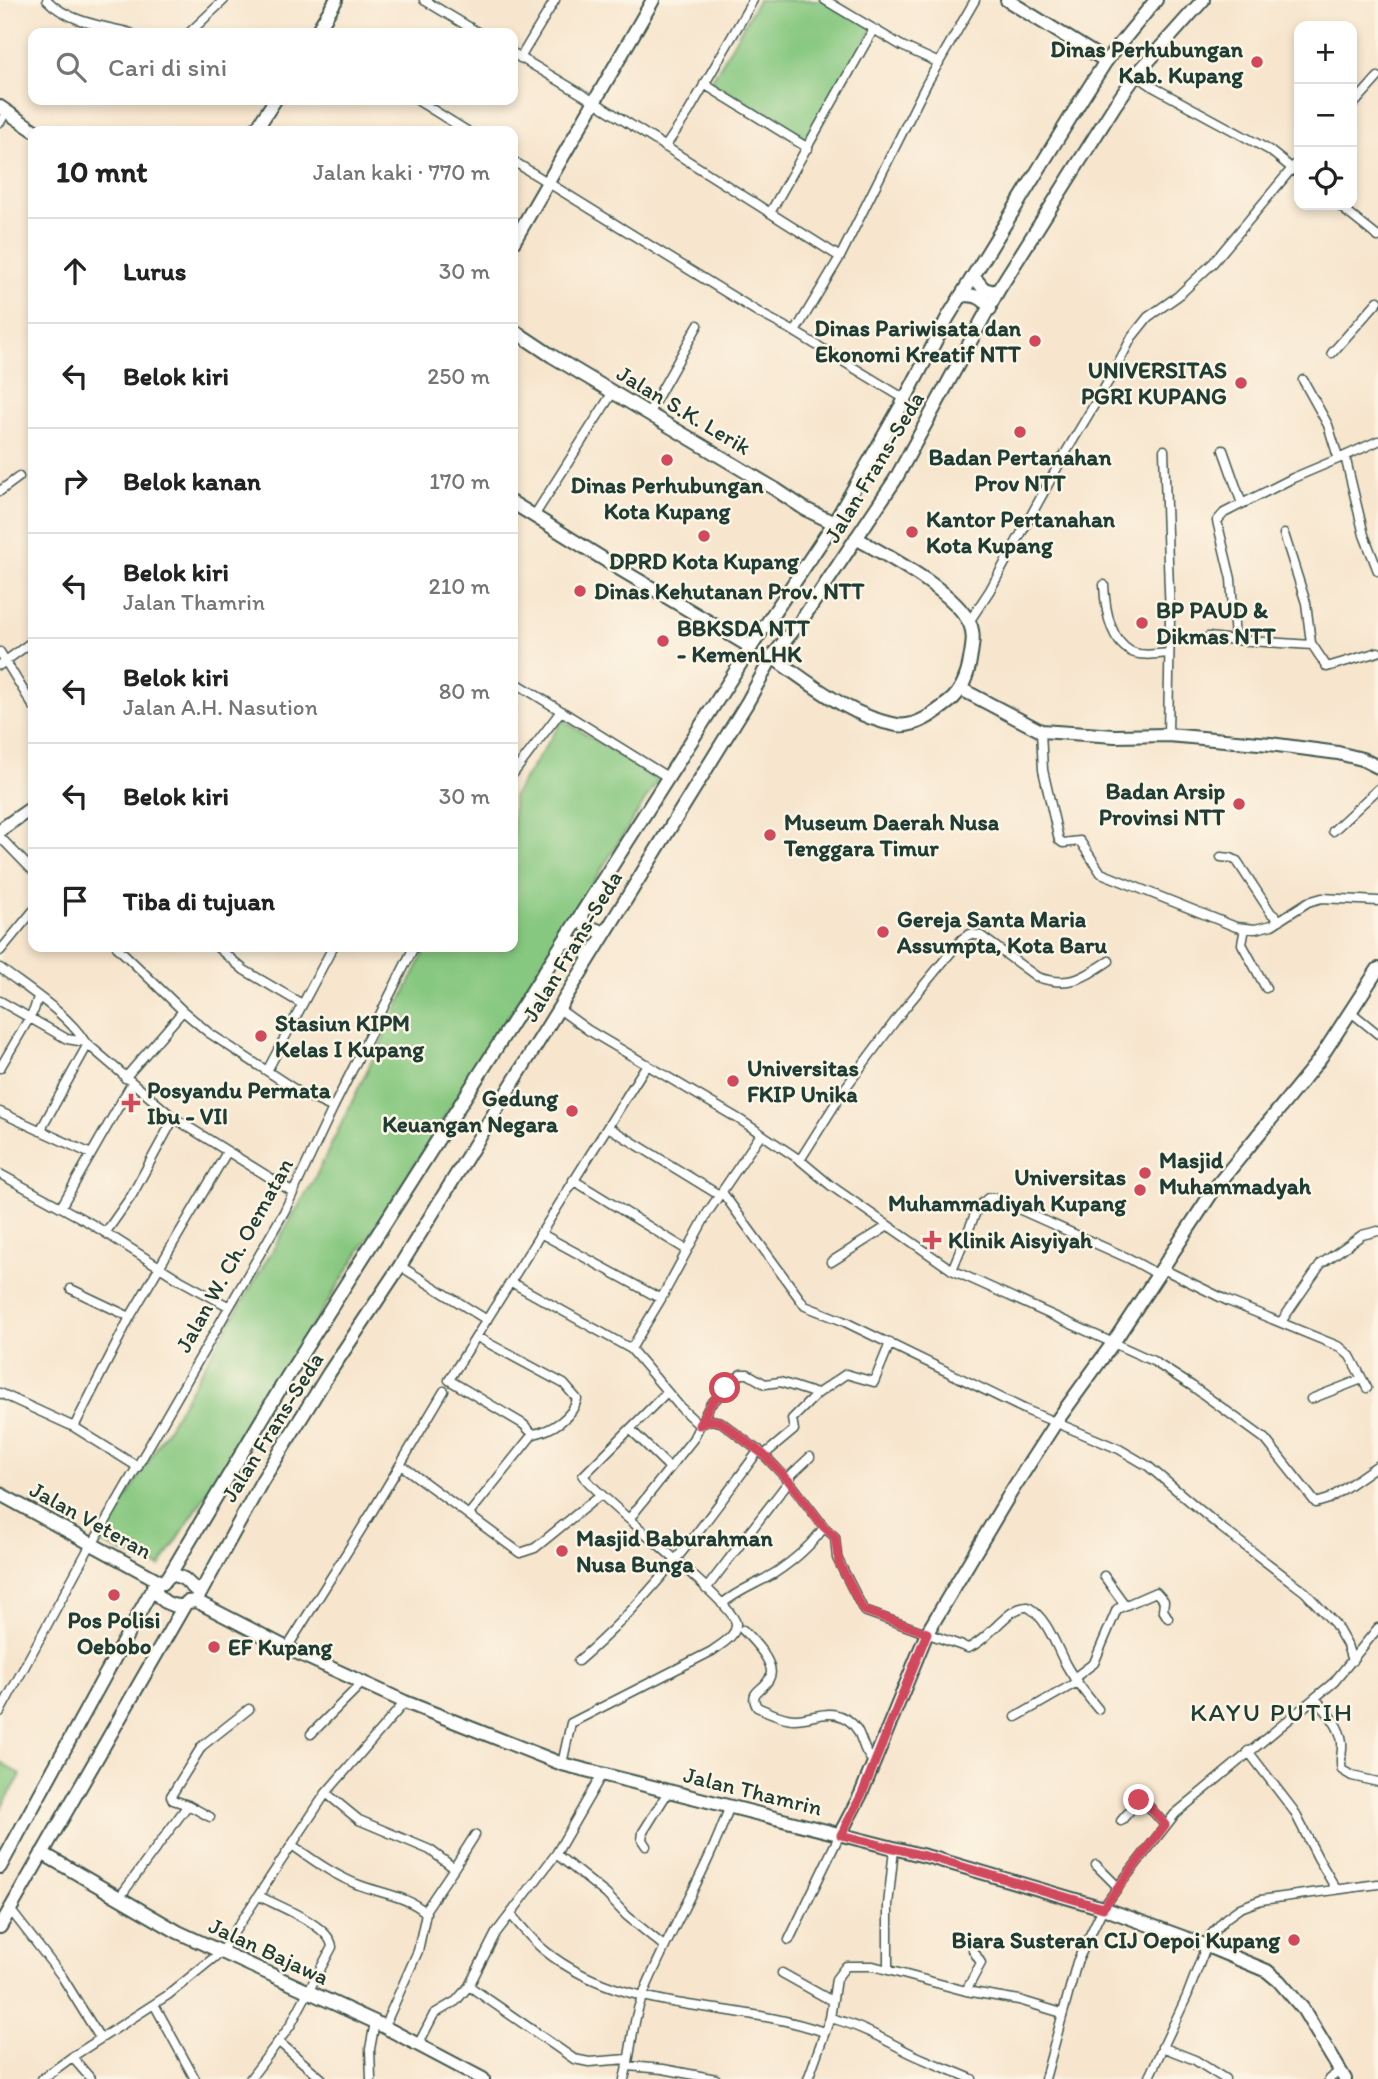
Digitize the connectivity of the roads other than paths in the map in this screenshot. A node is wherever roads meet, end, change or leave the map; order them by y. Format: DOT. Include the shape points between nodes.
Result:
graph roads {
  1 [pos="47,0"];
  2 [pos="224,0"];
  3 [pos="336,0"];
  4 [pos="424,0"];
  5 [pos="555,0"];
  6 [pos="653,0"];
  7 [pos="753,0"];
  8 [pos="825,0"];
  9 [pos="975,0"];
  10 [pos="1007,0"];
  11 [pos="1156,0"];
  12 [pos="1203,0"];
  13 [pos="112,28"];
  14 [pos="194,28"];
  15 [pos="319,28"];
  16 [pos="471,28"];
  17 [pos="873,30"];
  18 [pos="518,52"];
  19 [pos="518,56"];
  20 [pos="1106,61"];
  21 [pos="939,63"];
  22 [pos="1136,75"];
  23 [pos="1378,77"];
  24 [pos="704,84"];
  25 [pos="1357,100"];
  26 [pos="593,101"];
  27 [pos="272,105"];
  28 [pos="425,105"];
  29 [pos="1,116"];
  30 [pos="258,126"];
  31 [pos="459,126"];
  32 [pos="28,128"];
  33 [pos="28,135"];
  34 [pos="665,147"];
  35 [pos="808,148"];
  36 [pos="518,164"];
  37 [pos="1294,165"];
  38 [pos="1291,168"];
  39 [pos="1294,170"];
  40 [pos="548,184"];
  41 [pos="1344,210"];
  42 [pos="770,213"];
  43 [pos="518,235"];
  44 [pos="1378,237"];
  45 [pos="840,257"];
  46 [pos="974,277"];
  47 [pos="999,289"];
  48 [pos="963,295"];
  49 [pos="1378,301"];
  50 [pos="990,309"];
  51 [pos="698,325"];
  52 [pos="795,332"];
  53 [pos="518,333"];
  54 [pos="1332,353"];
  55 [pos="1303,380"];
  56 [pos="613,392"];
  57 [pos="905,399"];
  58 [pos="648,414"];
  59 [pos="1378,441"];
  60 [pos="1164,450"];
  61 [pos="1223,450"];
  62 [pos="1341,457"];
  63 [pos="19,477"];
  64 [pos="0,491"];
  65 [pos="1242,504"];
  66 [pos="518,506"];
  67 [pos="534,516"];
  68 [pos="834,523"];
  69 [pos="1283,534"];
  70 [pos="856,538"];
  71 [pos="1378,570"];
  72 [pos="1104,585"];
  73 [pos="969,622"];
  74 [pos="1208,637"];
  75 [pos="1235,640"];
  76 [pos="28,645"];
  77 [pos="1312,646"];
  78 [pos="751,647"];
  79 [pos="0,652"];
  80 [pos="1378,652"];
  81 [pos="1169,653"];
  82 [pos="772,657"];
  83 [pos="3,663"];
  84 [pos="518,684"];
  85 [pos="961,689"];
  86 [pos="28,699"];
  87 [pos="561,711"];
  88 [pos="1041,731"];
  89 [pos="1168,735"];
  90 [pos="518,767"];
  91 [pos="1378,767"];
  92 [pos="669,778"];
  93 [pos="1378,789"];
  94 [pos="28,810"];
  95 [pos="0,830"];
  96 [pos="1333,831"];
  97 [pos="0,837"];
  98 [pos="1221,857"];
  99 [pos="28,866"];
  100 [pos="1378,901"];
  101 [pos="28,917"];
  102 [pos="581,917"];
  103 [pos="1280,920"];
  104 [pos="1245,929"];
  105 [pos="605,933"];
  106 [pos="566,941"];
  107 [pos="0,951"];
  108 [pos="122,952"];
  109 [pos="223,952"];
  110 [pos="329,952"];
  111 [pos="411,952"];
  112 [pos="590,956"];
  113 [pos="1109,961"];
  114 [pos="0,968"];
  115 [pos="1378,969"];
  116 [pos="1266,988"];
  117 [pos="38,997"];
  118 [pos="0,1001"];
  119 [pos="302,1004"];
  120 [pos="559,1009"];
  121 [pos="183,1011"];
  122 [pos="1351,1012"];
  123 [pos="30,1018"];
  124 [pos="1378,1034"];
  125 [pos="86,1043"];
  126 [pos="647,1064"];
  127 [pos="0,1068"];
  128 [pos="267,1071"];
  129 [pos="129,1081"];
  130 [pos="333,1108"];
  131 [pos="0,1112"];
  132 [pos="174,1118"];
  133 [pos="608,1127"];
  134 [pos="40,1131"];
  135 [pos="761,1135"];
  136 [pos="227,1152"];
  137 [pos="91,1154"];
  138 [pos="800,1160"];
  139 [pos="0,1174"];
  140 [pos="573,1180"];
  141 [pos="293,1192"];
  142 [pos="720,1193"];
  143 [pos="61,1207"];
  144 [pos="888,1226"];
  145 [pos="1378,1231"];
  146 [pos="106,1232"];
  147 [pos="540,1233"];
  148 [pos="687,1250"];
  149 [pos="831,1262"];
  150 [pos="159,1266"];
  151 [pos="400,1266"];
  152 [pos="952,1270"];
  153 [pos="1159,1271"];
  154 [pos="511,1282"];
  155 [pos="71,1289"];
  156 [pos="661,1299"];
  157 [pos="228,1306"];
  158 [pos="130,1317"];
  159 [pos="487,1320"];
  160 [pos="1281,1322"];
  161 [pos="477,1337"];
  162 [pos="890,1343"];
  163 [pos="1113,1343"];
  164 [pos="631,1349"];
  165 [pos="444,1391"];
  166 [pos="667,1392"];
  167 [pos="0,1393"];
  168 [pos="817,1394"];
  169 [pos="1311,1399"];
  170 [pos="1056,1422"];
  171 [pos="699,1425"];
  172 [pos="74,1427"];
  173 [pos="631,1430"];
  174 [pos="534,1434"];
  175 [pos="762,1453"];
  176 [pos="810,1457"];
  177 [pos="401,1465"];
  178 [pos="1378,1465"];
  179 [pos="138,1467"];
  180 [pos="670,1468"];
  181 [pos="789,1481"];
  182 [pos="0,1494"];
  183 [pos="600,1495"];
  184 [pos="469,1514"];
  185 [pos="630,1518"];
  186 [pos="824,1527"];
  187 [pos="94,1541"];
  188 [pos="677,1562"];
  189 [pos="1104,1576"];
  190 [pos="162,1582"];
  191 [pos="706,1589"];
  192 [pos="193,1600"];
  193 [pos="722,1604"];
  194 [pos="1125,1605"];
  195 [pos="1168,1618"];
  196 [pos="1378,1628"];
  197 [pos="743,1630"];
  198 [pos="927,1633"];
  199 [pos="287,1648"];
  200 [pos="578,1661"];
  201 [pos="1352,1661"];
  202 [pos="1075,1680"];
  203 [pos="363,1682"];
  204 [pos="1315,1698"];
  205 [pos="405,1702"];
  206 [pos="249,1709"];
  207 [pos="1098,1709"];
  208 [pos="0,1712"];
  209 [pos="1016,1717"];
  210 [pos="311,1734"];
  211 [pos="1248,1751"];
  212 [pos="874,1762"];
  213 [pos="562,1764"];
  214 [pos="601,1776"];
  215 [pos="1378,1782"];
  216 [pos="668,1792"];
  217 [pos="326,1793"];
  218 [pos="188,1805"];
  219 [pos="729,1808"];
  220 [pos="210,1817"];
  221 [pos="1121,1821"];
  222 [pos="1165,1825"];
  223 [pos="475,1835"];
  224 [pos="841,1835"];
  225 [pos="292,1845"];
  226 [pos="646,1846"];
  227 [pos="894,1849"];
  228 [pos="42,1853"];
  229 [pos="555,1854"];
  230 [pos="1096,1865"];
  231 [pos="0,1866"];
  232 [pos="454,1868"];
  233 [pos="1378,1884"];
  234 [pos="1118,1887"];
  235 [pos="1336,1889"];
  236 [pos="259,1896"];
  237 [pos="119,1898"];
  238 [pos="9,1908"];
  239 [pos="1103,1908"];
  240 [pos="425,1911"];
  241 [pos="511,1915"];
  242 [pos="0,1927"];
  243 [pos="789,1940"];
  244 [pos="1207,1946"];
  245 [pos="665,1947"];
  246 [pos="973,1950"];
  247 [pos="221,1952"];
  248 [pos="888,1969"];
  249 [pos="782,1973"];
  250 [pos="469,1986"];
  251 [pos="966,1991"];
  252 [pos="309,1993"];
  253 [pos="642,1997"];
  254 [pos="832,2001"];
  255 [pos="155,2004"];
  256 [pos="1062,2012"];
  257 [pos="830,2018"];
  258 [pos="380,2025"];
  259 [pos="824,2032"];
  260 [pos="100,2038"];
  261 [pos="279,2042"];
  262 [pos="418,2045"];
  263 [pos="1161,2048"];
  264 [pos="72,2057"];
  265 [pos="628,2063"];
  266 [pos="466,2075"];
  267 [pos="1338,2076"];
  268 [pos="42,2079"];
  269 [pos="91,2079"];
  270 [pos="195,2079"];
  271 [pos="251,2079"];
  272 [pos="322,2079"];
  273 [pos="371,2079"];
  274 [pos="484,2079"];
  275 [pos="624,2079"];
  276 [pos="716,2079"];
  277 [pos="808,2079"];
  278 [pos="972,2079"];
  279 [pos="1045,2079"];
  280 [pos="1148,2079"];
  281 [pos="1224,2079"];
  1 -- 13 [label="street" via="61,12"];
  2 -- 14 [label="street"];
  3 -- 15 [label="main road"];
  4 -- 16 [label="street"];
  5 -- 18 [label="street"];
  6 -- 26 [label="main road"];
  7 -- 24 [label="street"];
  8 -- 17 [label="street"];
  9 -- 21 [label="street"];
  10 -- 20 [label="main road"];
  11 -- 20 [label="main road, Jalan Frans-Seda"];
  12 -- 22 [label="main road, Jalan Frans-Seda"];
  17 -- 21 [label="street"];
  17 -- 35 [label="street"];
  19 -- 26 [label="street"];
  20 -- 46 [label="main road, Jalan Frans-Seda"];
  21 -- 45 [label="street"];
  22 -- 38 [label="street" via="1269,150"];
  22 -- 47 [label="main road, Jalan Frans-Seda"];
  23 -- 25 [label="street"];
  24 -- 34 [label="street"];
  24 -- 35 [label="street"];
  26 -- 34 [label="street"];
  26 -- 40 [label="main road"];
  27 -- 30 [label="main road"];
  28 -- 31 [label="street"];
  29 -- 32 [label="main road"];
  29 -- 33 [label="main road"];
  34 -- 42 [label="street"];
  35 -- 42 [label="street"];
  36 -- 40 [label="street"];
  37 -- 38 [label="street"];
  38 -- 39 [label="street"];
  38 -- 73 [label="street" via="1213,263 1148,317 1132,337"];
  40 -- 43 [label="main road"];
  40 -- 52 [label="street"];
  41 -- 44 [label="street"];
  42 -- 45 [label="street"];
  45 -- 52 [label="street"];
  46 -- 47 [label="main road" via="984,289"];
  46 -- 48 [label="main road, Jalan Frans-Seda"];
  47 -- 50 [label="main road, Jalan Frans-Seda"];
  48 -- 50 [label="main road" via="979,297"];
  48 -- 57 [label="main road, Jalan Frans-Seda"];
  49 -- 54 [label="street"];
  50 -- 70 [label="main road, Jalan Frans-Seda" via="895,480"];
  51 -- 58 [label="street"];
  52 -- 57 [label="street"];
  53 -- 56 [label="main road, Jalan S.K. Lerik"];
  55 -- 62 [label="street"];
  56 -- 58 [label="main road, Jalan S.K. Lerik"];
  56 -- 67 [label="street"];
  57 -- 68 [label="main road, Jalan Frans-Seda"];
  58 -- 68 [label="main road, Jalan S.K. Lerik"];
  59 -- 62 [label="street"];
  60 -- 81 [label="street"];
  61 -- 65 [label="street"];
  62 -- 65 [label="street"];
  62 -- 71 [label="street"];
  63 -- 64 [label="street"];
  65 -- 75 [label="street" via="1217,521 1231,579"];
  66 -- 67 [label="main road"];
  67 -- 78 [label="main road"];
  68 -- 78 [label="main road, Jalan Frans-Seda"];
  69 -- 77 [label="street" via="1306,603"];
  70 -- 73 [label="main road" via="939,590"];
  70 -- 82 [label="main road, Jalan Frans-Seda"];
  72 -- 81 [label="street" via="1109,619 1128,650"];
  73 -- 85 [label="main road" via="972,650"];
  74 -- 75 [label="street"];
  75 -- 77 [label="street"];
  76 -- 83 [label="street"];
  77 -- 80 [label="street" via="1327,667"];
  78 -- 92 [label="main road, Jalan Frans-Seda"];
  79 -- 83 [label="street"];
  81 -- 89 [label="street"];
  82 -- 85 [label="main road" via="831,698 898,725 925,718 953,700"];
  82 -- 105 [label="main road, Jalan Frans-Seda"];
  83 -- 86 [label="street"];
  84 -- 87 [label="street"];
  85 -- 88 [label="main road"];
  87 -- 90 [label="street"];
  87 -- 92 [label="street"];
  88 -- 89 [label="main road"];
  88 -- 104 [label="street" via="1043,770 1059,840 1080,841 1106,874"];
  89 -- 91 [label="main road" via="1338,753"];
  92 -- 102 [label="main road, Jalan Frans-Seda"];
  93 -- 96 [label="street"];
  94 -- 95 [label="main road"];
  97 -- 99 [label="street"];
  98 -- 103 [label="street" via="1237,861"];
  100 -- 103 [label="street" via="1322,898"];
  101 -- 107 [label="street"];
  102 -- 105 [label="main road" via="586,926"];
  102 -- 106 [label="main road, Jalan Frans-Seda"];
  103 -- 104 [label="street" via="1264,928"];
  104 -- 116 [label="street" via="1242,944"];
  105 -- 112 [label="main road, Jalan Frans-Seda"];
  106 -- 112 [label="main road"];
  106 -- 190 [label="main road, Jalan Frans-Seda" via="287,1377"];
  108 -- 121 [label="street"];
  109 -- 119 [label="street"];
  110 -- 119 [label="street"];
  111 -- 130 [label="street, Jalan W. Ch. Oematan"];
  112 -- 120 [label="main road, Jalan Frans-Seda"];
  113 -- 138 [label="street" via="1079,980 1047,980 981,936 970,934 962,939 846,1087"];
  114 -- 117 [label="street"];
  115 -- 122 [label="main road"];
  117 -- 123 [label="street"];
  117 -- 125 [label="street"];
  118 -- 123 [label="street"];
  119 -- 128 [label="street"];
  120 -- 126 [label="street"];
  120 -- 151 [label="main road, Jalan Frans-Seda"];
  121 -- 128 [label="street"];
  121 -- 129 [label="street"];
  122 -- 124 [label="street"];
  122 -- 153 [label="main road" via="1319,1060 1215,1188"];
  123 -- 125 [label="street"];
  123 -- 127 [label="street"];
  125 -- 129 [label="street"];
  125 -- 134 [label="street"];
  126 -- 133 [label="street"];
  126 -- 135 [label="street"];
  128 -- 130 [label="street"];
  129 -- 132 [label="street"];
  129 -- 137 [label="street"];
  130 -- 141 [label="street, Jalan W. Ch. Oematan"];
  131 -- 134 [label="street"];
  132 -- 136 [label="street"];
  132 -- 146 [label="street"];
  133 -- 140 [label="street"];
  133 -- 142 [label="street"];
  134 -- 137 [label="street"];
  135 -- 138 [label="street"];
  135 -- 142 [label="street"];
  136 -- 141 [label="street"];
  136 -- 150 [label="street"];
  137 -- 143 [label="street"];
  138 -- 144 [label="street"];
  139 -- 143 [label="street"];
  140 -- 147 [label="street"];
  140 -- 148 [label="street"];
  141 -- 157 [label="street, Jalan W. Ch. Oematan"];
  142 -- 148 [label="street"];
  142 -- 162 [label="street" via="805,1306"];
  143 -- 146 [label="street"];
  144 -- 149 [label="street"];
  144 -- 152 [label="street"];
  145 -- 160 [label="street" via="1362,1235 1321,1264"];
  146 -- 150 [label="street"];
  147 -- 154 [label="street"];
  147 -- 156 [label="street"];
  148 -- 156 [label="street"];
  150 -- 157 [label="street"];
  150 -- 158 [label="street"];
  151 -- 159 [label="street"];
  151 -- 192 [label="main road, Jalan Frans-Seda" via="268,1470"];
  152 -- 153 [label="street" via="978,1207 994,1198"];
  152 -- 163 [label="street"];
  153 -- 160 [label="street"];
  153 -- 163 [label="main road"];
  154 -- 159 [label="street"];
  154 -- 164 [label="street"];
  155 -- 158 [label="street"];
  156 -- 164 [label="street"];
  157 -- 179 [label="street, Jalan W. Ch. Oematan"];
  158 -- 172 [label="street"];
  159 -- 161 [label="street"];
  160 -- 169 [label="street" via="1340,1347 1365,1383"];
  161 -- 174 [label="street" via="449,1380"];
  161 -- 174 [label="street" via="564,1384 577,1399 574,1408 549,1430"];
  162 -- 168 [label="street" via="874,1382 848,1373"];
  162 -- 170 [label="street"];
  163 -- 170 [label="main road"];
  163 -- 178 [label="street" via="1192,1385 1265,1439 1317,1503"];
  164 -- 166 [label="street"];
  165 -- 177 [label="street"];
  166 -- 171 [label="street"];
  166 -- 173 [label="street"];
  167 -- 172 [label="street"];
  168 -- 171 [label="street" via="780,1382 765,1384 741,1374 710,1405"];
  168 -- 175 [label="street" via="792,1419 794,1430"];
  170 -- 198 [label="main road"];
  170 -- 201 [label="street" via="1148,1466 1305,1592 1335,1624"];
  171 -- 175 [label="street" via="721,1422"];
  171 -- 180 [label="street"];
  172 -- 179 [label="street"];
  173 -- 180 [label="street"];
  173 -- 183 [label="street" via="584,1474"];
  174 -- 184 [label="street"];
  175 -- 181 [label="street"];
  175 -- 188 [label="street"];
  176 -- 181 [label="street"];
  177 -- 184 [label="street"];
  177 -- 199 [label="street"];
  179 -- 187 [label="street, Jalan W. Ch. Oematan"];
  180 -- 185 [label="street"];
  181 -- 186 [label="street"];
  181 -- 191 [label="street"];
  182 -- 187 [label="main road, Jalan Veteran"];
  183 -- 184 [label="street" via="523,1553"];
  183 -- 185 [label="street"];
  185 -- 188 [label="street"];
  186 -- 193 [label="street" via="788,1564"];
  186 -- 198 [label="street" via="835,1537 839,1563 863,1610"];
  187 -- 190 [label="main road, Jalan Veteran"];
  187 -- 208 [label="street, Jalan W. Ch. Oematan"];
  188 -- 191 [label="street"];
  188 -- 200 [label="street" via="614,1630"];
  189 -- 194 [label="street"];
  190 -- 192 [label="main road" via="171,1573 177,1575"];
  190 -- 192 [label="main road" via="158,1596 165,1603"];
  190 -- 231 [label="main road, Jalan Frans-Seda"];
  191 -- 193 [label="street"];
  192 -- 199 [label="main road, Jalan Thamrin"];
  192 -- 228 [label="main road, Jalan Frans-Seda"];
  193 -- 213 [label="street" via="736,1620 732,1636 690,1664 570,1723"];
  194 -- 195 [label="street" via="1157,1592"];
  194 -- 202 [label="street" via="1115,1611 1094,1663"];
  196 -- 201 [label="street"];
  197 -- 212 [label="street" via="765,1655 771,1670 768,1681 755,1693 757,1707 783,1718 825,1713 845,1718 860,1734 866,1754"];
  198 -- 202 [label="street" via="968,1648 1017,1608 1026,1606 1054,1639"];
  198 -- 212 [label="main road"];
  199 -- 203 [label="main road, Jalan Thamrin"];
  201 -- 204 [label="street"];
  202 -- 207 [label="street"];
  202 -- 209 [label="street"];
  203 -- 205 [label="main road, Jalan Thamrin"];
  203 -- 210 [label="street"];
  204 -- 211 [label="street"];
  204 -- 215 [label="street" via="1339,1732 1342,1770"];
  205 -- 213 [label="main road, Jalan Thamrin"];
  205 -- 217 [label="street"];
  206 -- 218 [label="street" via="202,1746 171,1796"];
  211 -- 222 [label="street"];
  211 -- 235 [label="street" via="1294,1811"];
  212 -- 224 [label="main road"];
  213 -- 214 [label="main road, Jalan Thamrin"];
  214 -- 216 [label="main road, Jalan Thamrin"];
  214 -- 229 [label="street"];
  216 -- 219 [label="main road, Jalan Thamrin"];
  216 -- 226 [label="street" via="643,1832"];
  217 -- 225 [label="street"];
  217 -- 232 [label="street" via="359,1820 424,1847"];
  218 -- 220 [label="street"];
  218 -- 237 [label="street"];
  219 -- 224 [label="main road, Jalan Thamrin"];
  219 -- 245 [label="street"];
  221 -- 222 [label="street" via="1143,1800"];
  222 -- 234 [label="street"];
  223 -- 232 [label="street"];
  224 -- 227 [label="main road, Jalan Thamrin"];
  224 -- 243 [label="street"];
  225 -- 236 [label="street"];
  225 -- 240 [label="street" via="355,1883"];
  227 -- 239 [label="main road, Jalan Thamrin"];
  227 -- 248 [label="street"];
  228 -- 237 [label="main road, Jalan Bajawa"];
  228 -- 238 [label="main road, Jalan Frans-Seda"];
  229 -- 241 [label="street"];
  229 -- 245 [label="street"];
  230 -- 234 [label="street"];
  232 -- 240 [label="street"];
  233 -- 235 [label="street"];
  234 -- 239 [label="street"];
  235 -- 244 [label="street" via="1251,1903 1216,1928"];
  236 -- 247 [label="street"];
  236 -- 252 [label="street" via="331,1939 332,1948"];
  237 -- 247 [label="main road, Jalan Bajawa"];
  238 -- 242 [label="main road, Jalan Frans-Seda"];
  238 -- 260 [label="street" via="61,1975"];
  239 -- 244 [label="main road, Jalan Thamrin"];
  239 -- 256 [label="street" via="1077,1962"];
  240 -- 258 [label="street" via="418,1951"];
  241 -- 250 [label="street" via="496,1933"];
  241 -- 253 [label="street" via="554,1957 614,1989"];
  244 -- 263 [label="street"];
  244 -- 267 [label="main road, Jalan Thamrin" via="1267,1971 1279,1981 1303,2009"];
  245 -- 253 [label="street"];
  246 -- 251 [label="street" via="981,1963"];
  247 -- 252 [label="main road, Jalan Bajawa"];
  247 -- 255 [label="street"];
  248 -- 251 [label="street"];
  248 -- 254 [label="street" via="846,1966 836,1979"];
  249 -- 254 [label="street"];
  250 -- 262 [label="street" via="456,2001 433,2014"];
  250 -- 265 [label="street" via="574,2059"];
  251 -- 256 [label="street"];
  252 -- 258 [label="main road, Jalan Bajawa"];
  252 -- 261 [label="street"];
  253 -- 259 [label="street" via="785,2019"];
  253 -- 265 [label="street"];
  254 -- 257 [label="street"];
  255 -- 260 [label="street"];
  255 -- 270 [label="street"];
  256 -- 279 [label="street"];
  257 -- 259 [label="street"];
  257 -- 278 [label="street"];
  258 -- 262 [label="main road, Jalan Bajawa"];
  258 -- 273 [label="street" via="370,2049"];
  259 -- 277 [label="street"];
  260 -- 264 [label="street"];
  261 -- 271 [label="street"];
  261 -- 272 [label="street"];
  262 -- 266 [label="main road, Jalan Bajawa"];
  263 -- 280 [label="street"];
  263 -- 281 [label="street" via="1195,2060"];
  264 -- 268 [label="street"];
  264 -- 269 [label="street"];
  265 -- 275 [label="street"];
  265 -- 276 [label="street"];
  266 -- 274 [label="main road, Jalan Bajawa"];
}
